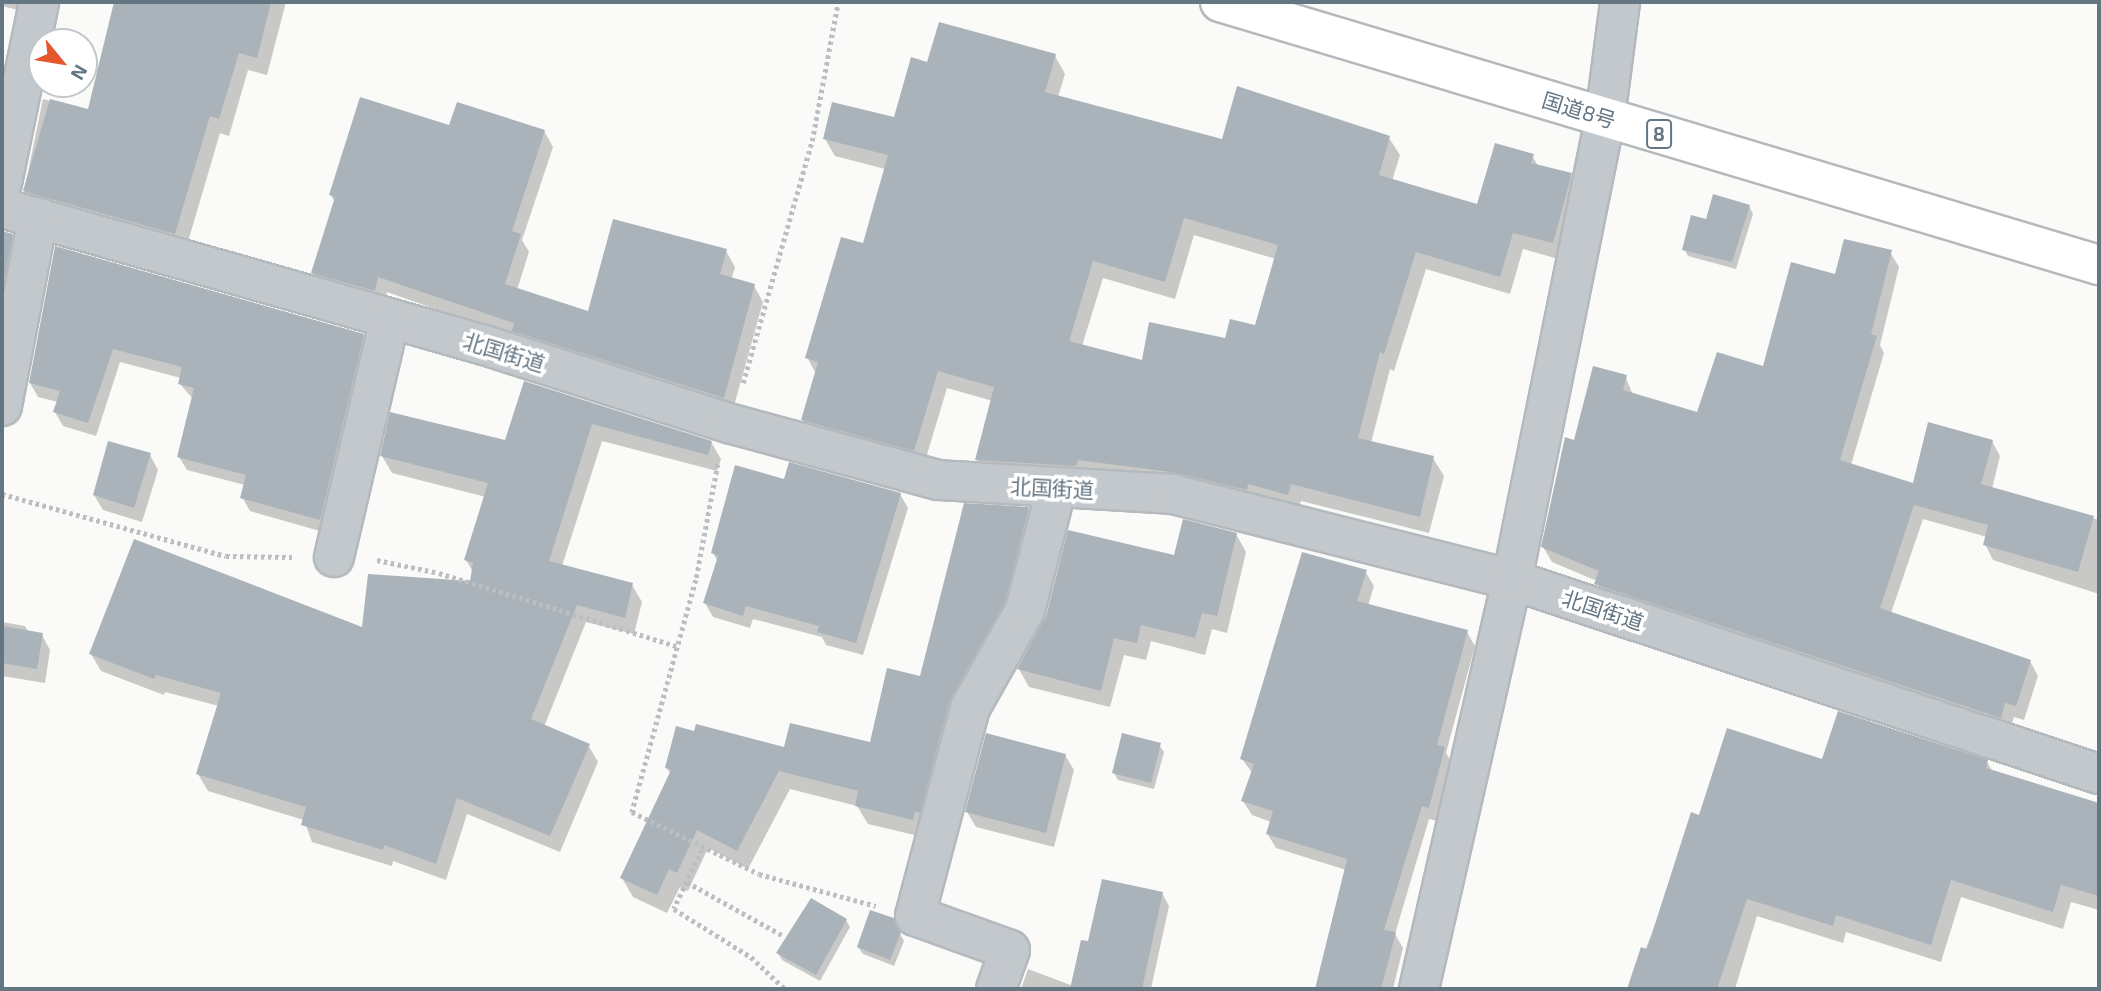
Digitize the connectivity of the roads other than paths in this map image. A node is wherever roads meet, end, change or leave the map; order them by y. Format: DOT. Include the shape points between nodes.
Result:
graph roads {
  1 [pos="39,2"];
  2 [pos="1220,2"];
  3 [pos="1620,2"];
  4 [pos="1605,118"];
  5 [pos="2,183"];
  6 [pos="20,213"];
  7 [pos="2099,265"];
  8 [pos="390,318"];
  9 [pos="2,406"];
  10 [pos="1056,490"];
  11 [pos="334,558"];
  12 [pos="1512,580"];
  13 [pos="2099,774"];
  14 [pos="996,989"];
  15 [pos="1419,989"];
  1 -- 5 [label="street"];
  2 -- 4 [label="highway, 国道8号 / 8"];
  3 -- 4 [label="street"];
  4 -- 7 [label="highway, 国道8号 / 8"];
  4 -- 12 [label="street"];
  6 -- 8 [label="street, 北国街道"];
  6 -- 9 [label="street"];
  8 -- 10 [label="street, 北国街道" via="728,423 938,480"];
  8 -- 11 [label="street"];
  10 -- 12 [label="street, 北国街道" via="1172,494"];
  10 -- 14 [label="street" via="1025,610 970,708 915,916 1010,950"];
  12 -- 13 [label="street, 北国街道"];
  12 -- 15 [label="street"];
}
